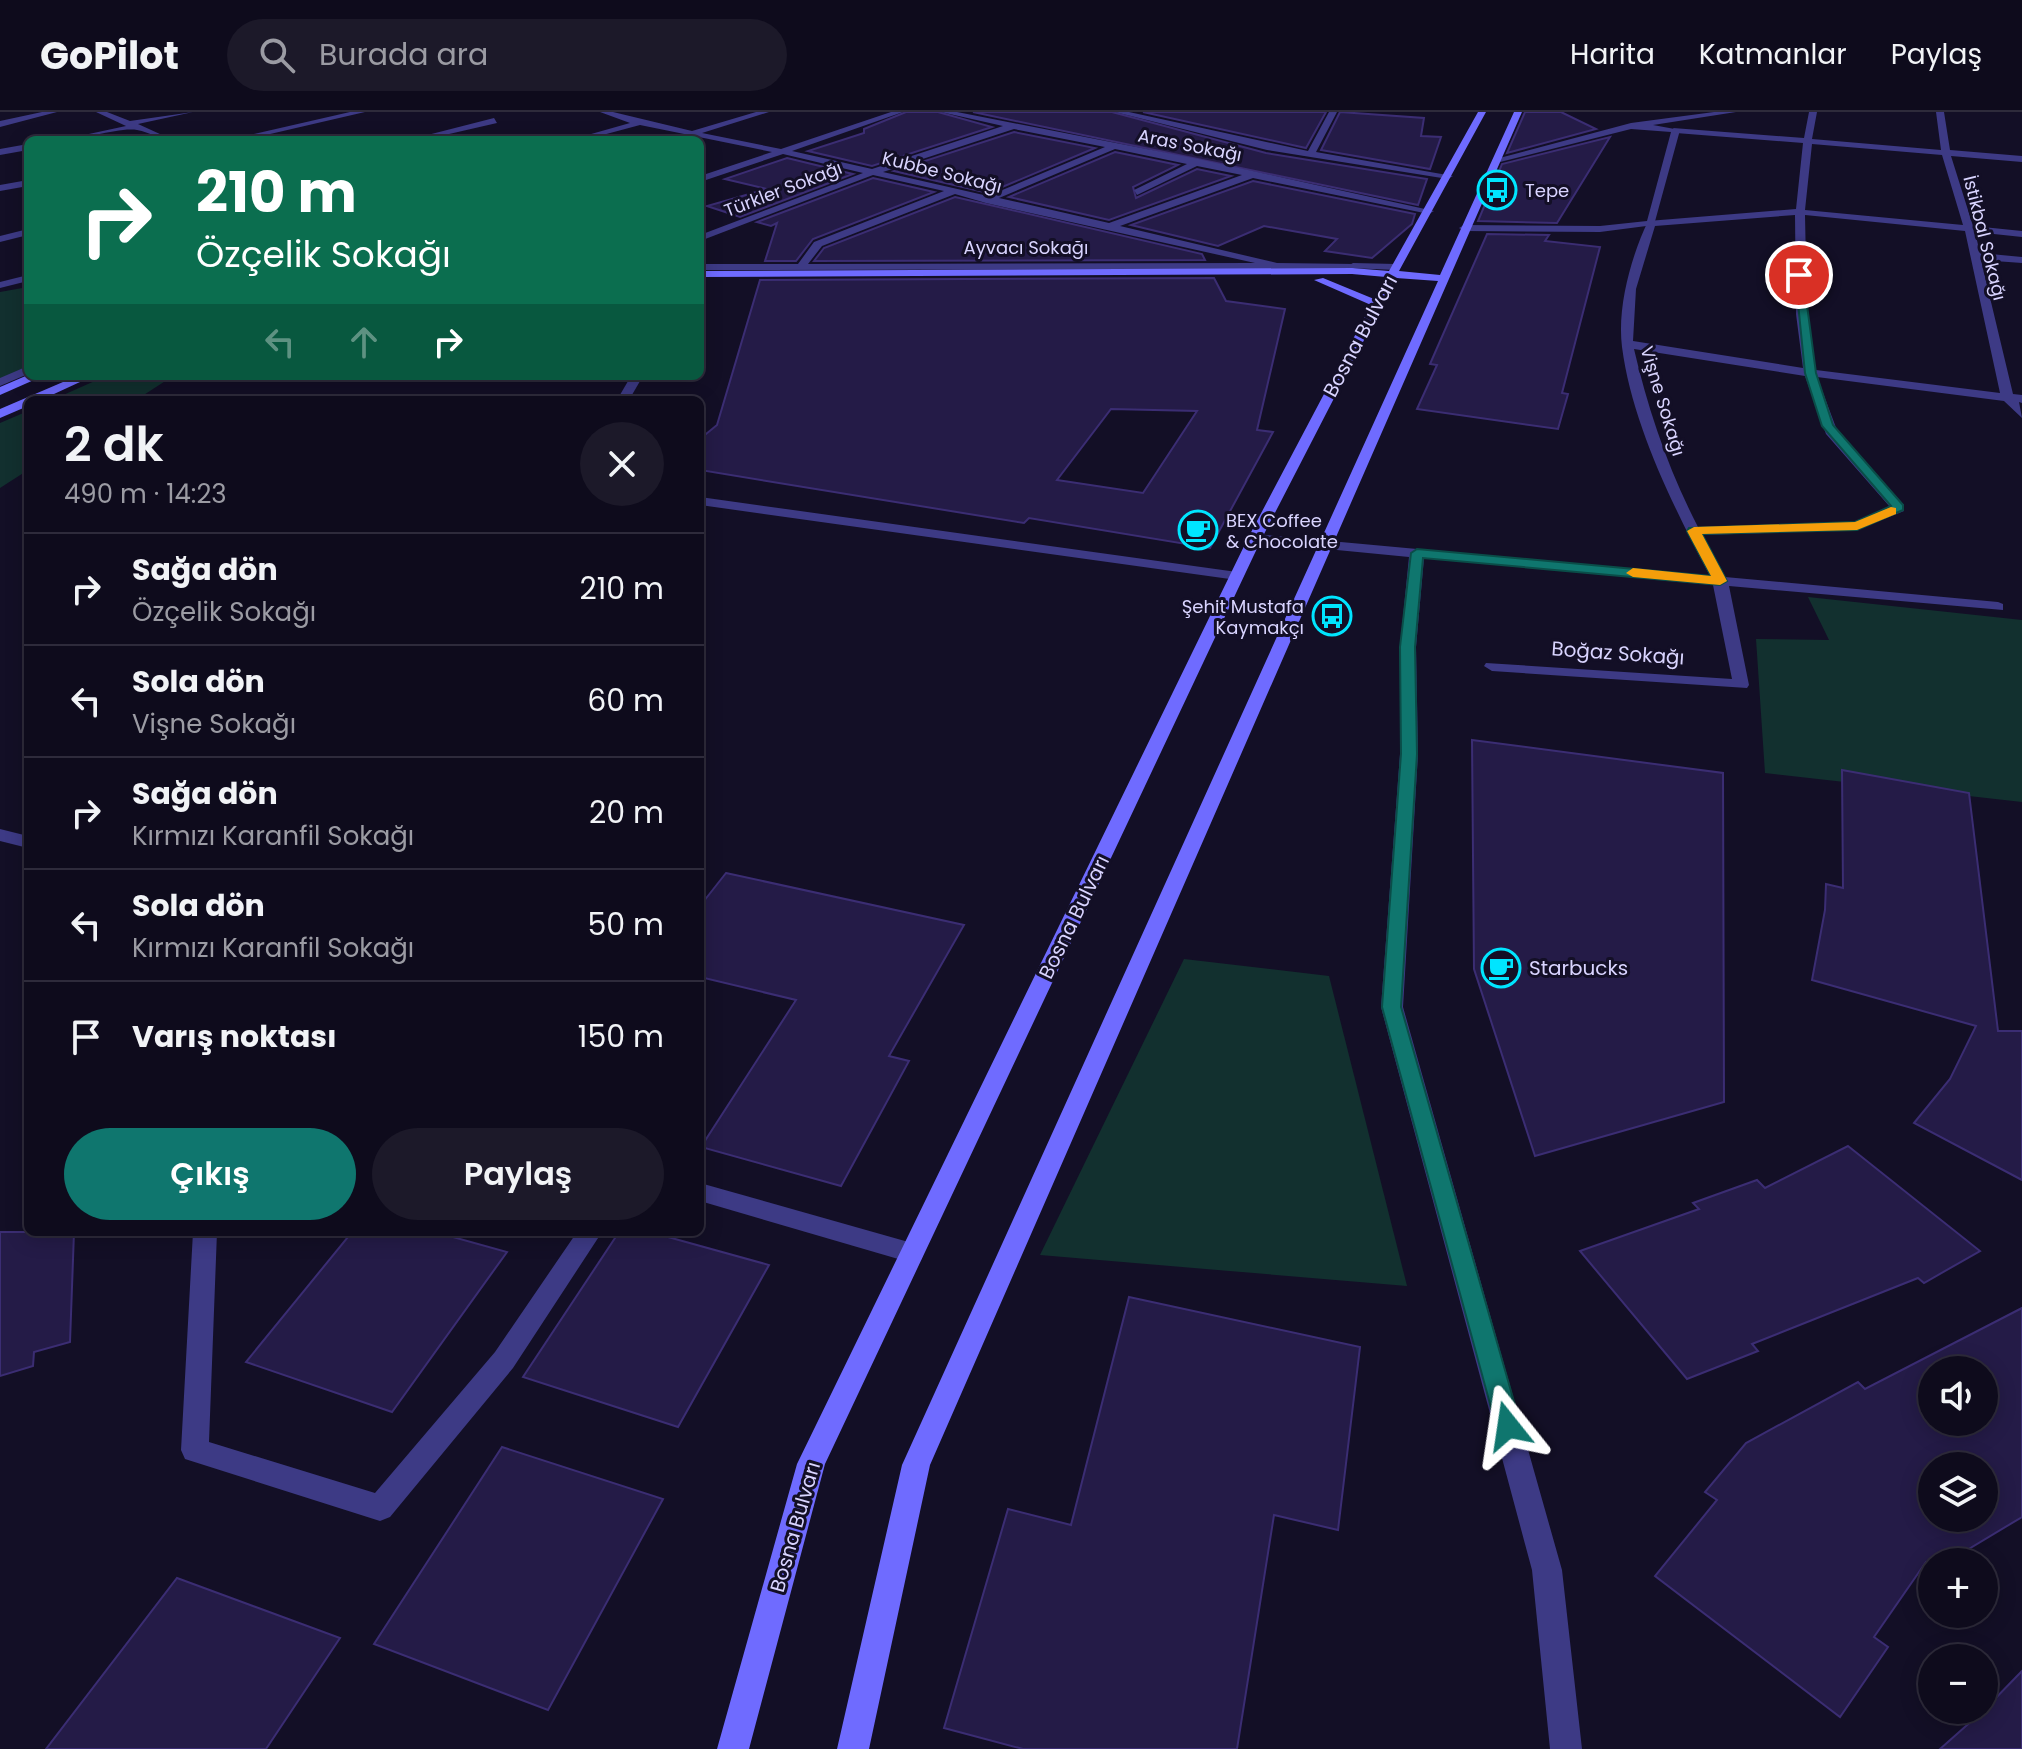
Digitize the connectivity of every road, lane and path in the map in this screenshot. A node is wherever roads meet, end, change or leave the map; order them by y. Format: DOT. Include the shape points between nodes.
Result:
graph roads {
  1 [pos="53,112"];
  2 [pos="100,112"];
  3 [pos="189,112"];
  4 [pos="361,112"];
  5 [pos="604,112"];
  6 [pos="765,112"];
  7 [pos="899,112"];
  8 [pos="945,112"];
  9 [pos="1119,112"];
  10 [pos="1333,112"];
  11 [pos="1482,112"];
  12 [pos="1518,112"];
  13 [pos="1732,112"];
  14 [pos="1813,112"];
  15 [pos="1940,112"];
  16 [pos="494,121"];
  17 [pos="640,123"];
  18 [pos="0,124"];
  19 [pos="132,126"];
  20 [pos="1014,126"];
  21 [pos="1631,126"];
  22 [pos="1676,130"];
  23 [pos="692,133"];
  24 [pos="84,136"];
  25 [pos="158,136"];
  26 [pos="250,136"];
  27 [pos="429,136"];
  28 [pos="590,136"];
  29 [pos="682,136"];
  30 [pos="1807,142"];
  31 [pos="1116,146"];
  32 [pos="24,148"];
  33 [pos="0,152"];
  34 [pos="785,152"];
  35 [pos="1946,153"];
  36 [pos="1310,155"];
  37 [pos="2022,159"];
  38 [pos="1496,160"];
  39 [pos="1198,162"];
  40 [pos="873,172"];
  41 [pos="1254,174"];
  42 [pos="1448,176"];
  43 [pos="704,178"];
  44 [pos="24,184"];
  45 [pos="0,188"];
  46 [pos="951,192"];
  47 [pos="1137,192"];
  48 [pos="986,200"];
  49 [pos="1429,211"];
  50 [pos="1800,212"];
  51 [pos="1651,223"];
  52 [pos="1108,227"];
  53 [pos="1464,228"];
  54 [pos="1969,229"];
  55 [pos="24,233"];
  56 [pos="2022,234"];
  57 [pos="704,236"];
  58 [pos="0,239"];
  59 [pos="1975,256"];
  60 [pos="2022,260"];
  61 [pos="1273,264"];
  62 [pos="802,265"];
  63 [pos="704,267"];
  64 [pos="1352,269"];
  65 [pos="1393,273"];
  66 [pos="704,274"];
  67 [pos="1443,278"];
  68 [pos="24,279"];
  69 [pos="1319,280"];
  70 [pos="0,285"];
  71 [pos="704,285"];
  72 [pos="1377,304"];
  73 [pos="1627,344"];
  74 [pos="24,372"];
  75 [pos="1810,373"];
  76 [pos="27,380"];
  77 [pos="78,380"];
  78 [pos="0,382"];
  79 [pos="0,391"];
  80 [pos="41,396"];
  81 [pos="2007,396"];
  82 [pos="2022,399"];
  83 [pos="24,404"];
  84 [pos="0,414"];
  85 [pos="2022,414"];
  86 [pos="704,502"];
  87 [pos="1694,531"];
  88 [pos="1255,538"];
  89 [pos="1326,545"];
  90 [pos="1417,553"];
  91 [pos="1237,576"];
  92 [pos="1720,581"];
  93 [pos="1998,607"];
  94 [pos="1492,666"];
  95 [pos="1741,685"];
  96 [pos="0,835"];
  97 [pos="24,841"];
  98 [pos="704,1193"];
  99 [pos="205,1236"];
  100 [pos="587,1236"];
  101 [pos="912,1253"];
  102 [pos="733,1749"];
  103 [pos="853,1749"];
  104 [pos="1566,1749"];
  1 -- 18 [label="street"];
  2 -- 19 [label="street"];
  3 -- 19 [label="street"];
  4 -- 26 [label="street"];
  5 -- 17 [label="street, Kubbe Sokağı"];
  6 -- 23 [label="street"];
  7 -- 34 [label="street"];
  8 -- 20 [label="street, Aras Sokağı"];
  9 -- 36 [label="street" via="1197,124"];
  10 -- 36 [label="street"];
  11 -- 42 [label="main road, Bosna Bulvarı"];
  12 -- 38 [label="main road"];
  13 -- 21 [label="street"];
  14 -- 30 [label="street"];
  15 -- 35 [label="street, İstikbal Sokağı"];
  16 -- 27 [label="street"];
  17 -- 23 [label="street, Kubbe Sokağı"];
  17 -- 28 [label="street"];
  19 -- 24 [label="street"];
  19 -- 25 [label="street"];
  20 -- 31 [label="street, Aras Sokağı"];
  20 -- 40 [label="street, Türkler Sokağı"];
  21 -- 22 [label="street"];
  21 -- 38 [label="street"];
  22 -- 30 [label="street"];
  22 -- 51 [label="street, Vişne Sokağı"];
  23 -- 29 [label="street"];
  23 -- 34 [label="street, Kubbe Sokağı"];
  30 -- 35 [label="street"];
  30 -- 50 [label="street"];
  31 -- 39 [label="street, Aras Sokağı"];
  31 -- 48 [label="street"];
  32 -- 33 [label="street"];
  34 -- 40 [label="street, Kubbe Sokağı"];
  34 -- 43 [label="street"];
  35 -- 37 [label="street"];
  35 -- 54 [label="street, İstikbal Sokağı"];
  36 -- 42 [label="street"];
  38 -- 53 [label="main road"];
  39 -- 41 [label="street, Aras Sokağı"];
  39 -- 47 [label="street"];
  40 -- 46 [label="street, Kubbe Sokağı"];
  40 -- 57 [label="street, Türkler Sokağı"];
  41 -- 49 [label="street, Aras Sokağı"];
  41 -- 52 [label="street"];
  42 -- 49 [label="main road, Bosna Bulvarı"];
  44 -- 45 [label="street"];
  46 -- 48 [label="street, Kubbe Sokağı"];
  46 -- 62 [label="street" via="818,244"];
  48 -- 52 [label="street, Kubbe Sokağı"];
  49 -- 65 [label="main road, Bosna Bulvarı"];
  50 -- 51 [label="street"];
  50 -- 54 [label="street"];
  50 -- 75 [label="street" via="1799,275"];
  51 -- 53 [label="street" via="1558,230"];
  51 -- 73 [label="street, Vişne Sokağı" via="1631,289"];
  52 -- 61 [label="street, Kubbe Sokağı"];
  53 -- 67 [label="main road"];
  54 -- 56 [label="street"];
  54 -- 59 [label="street, İstikbal Sokağı"];
  55 -- 58 [label="street"];
  59 -- 60 [label="street"];
  59 -- 81 [label="street, İstikbal Sokağı"];
  61 -- 62 [label="street, Ayvacı Sokağı"];
  61 -- 64 [label="street, Ayvacı Sokağı"];
  62 -- 63 [label="street, Ayvacı Sokağı"];
  64 -- 65 [label="main road"];
  64 -- 66 [label="main road"];
  65 -- 67 [label="main road"];
  65 -- 69 [label="main road, Ayvacı Sokağı"];
  65 -- 72 [label="main road, Bosna Bulvarı"];
  67 -- 89 [label="main road"];
  68 -- 70 [label="street"];
  69 -- 71 [label="main road, Ayvacı Sokağı"];
  69 -- 72 [label="main road"];
  72 -- 88 [label="main road, Bosna Bulvarı"];
  73 -- 75 [label="street"];
  73 -- 87 [label="street, Vişne Sokağı" via="1671,488"];
  74 -- 78 [label="street"];
  75 -- 81 [label="street"];
  75 -- 87 [label="street" via="1828,426 1899,508 1857,526"];
  76 -- 79 [label="main road"];
  77 -- 80 [label="main road"];
  81 -- 82 [label="street"];
  81 -- 85 [label="street, İstikbal Sokağı"];
  83 -- 84 [label="main road"];
  86 -- 91 [label="street"];
  87 -- 92 [label="street, Vişne Sokağı"];
  88 -- 89 [label="street"];
  88 -- 91 [label="main road, Bosna Bulvarı"];
  89 -- 90 [label="street"];
  89 -- 103 [label="main road" via="916,1465"];
  90 -- 92 [label="street"];
  90 -- 104 [label="street" via="1392,1007 1547,1570"];
  91 -- 101 [label="main road, Bosna Bulvarı"];
  92 -- 93 [label="street"];
  92 -- 95 [label="street, Vişne Sokağı"];
  94 -- 95 [label="street, Boğaz Sokağı"];
  96 -- 97 [label="street"];
  98 -- 101 [label="street"];
  99 -- 100 [label="street" via="195,1450 380,1508 504,1360"];
  101 -- 102 [label="main road, Bosna Bulvarı" via="811,1464"];
}
